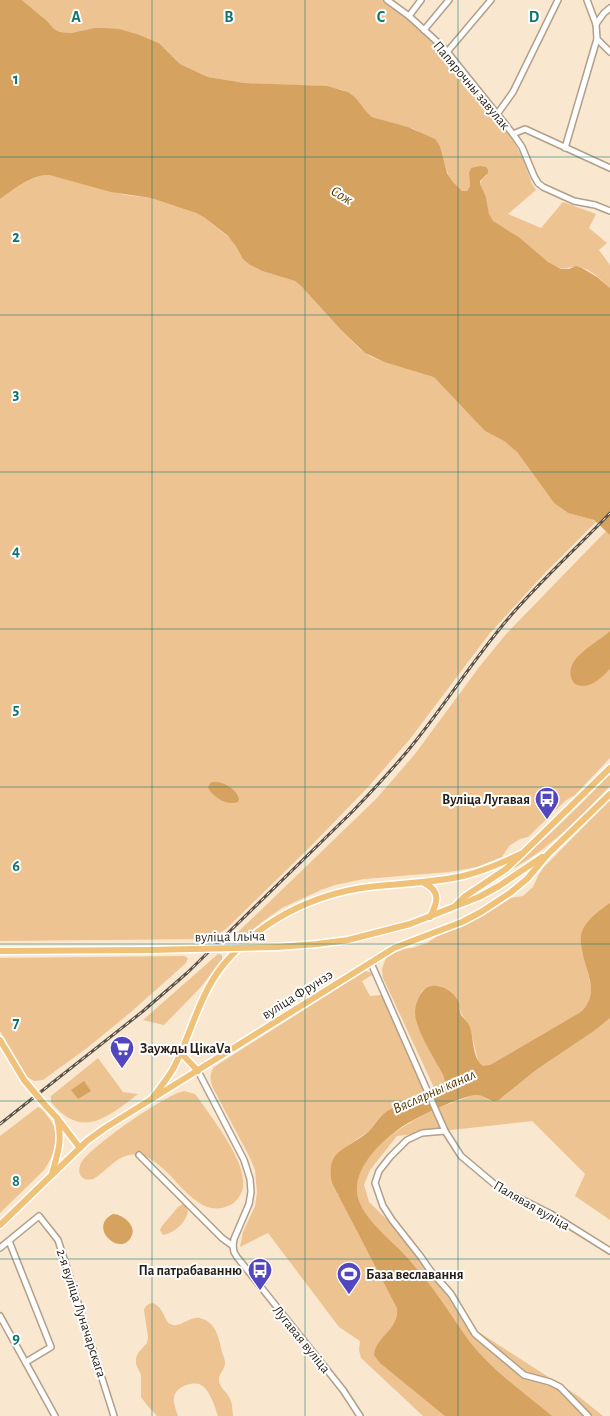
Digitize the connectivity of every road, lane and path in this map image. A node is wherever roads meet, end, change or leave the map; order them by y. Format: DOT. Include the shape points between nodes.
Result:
graph roads {
  1 [pos="387,0"];
  2 [pos="421,0"];
  3 [pos="449,0"];
  4 [pos="491,0"];
  5 [pos="558,0"];
  6 [pos="587,0"];
  7 [pos="610,8"];
  8 [pos="409,16"];
  9 [pos="596,24"];
  10 [pos="424,30"];
  11 [pos="598,39"];
  12 [pos="447,52"];
  13 [pos="610,52"];
  14 [pos="498,113"];
  15 [pos="513,134"];
  16 [pos="565,148"];
  17 [pos="610,168"];
  18 [pos="610,211"];
  19 [pos="610,768"];
  20 [pos="610,794"];
  21 [pos="523,854"];
  22 [pos="548,854"];
  23 [pos="423,882"];
  24 [pos="454,906"];
  25 [pos="430,917"];
  26 [pos="0,951"];
  27 [pos="370,963"];
  28 [pos="0,1040"];
  29 [pos="180,1052"];
  30 [pos="198,1071"];
  31 [pos="151,1100"];
  32 [pos="57,1118"];
  33 [pos="445,1131"];
  34 [pos="80,1148"];
  35 [pos="139,1155"];
  36 [pos="52,1175"];
  37 [pos="0,1225"];
  38 [pos="9,1241"];
  39 [pos="233,1246"];
  40 [pos="0,1248"];
  41 [pos="610,1251"];
  42 [pos="0,1316"];
  43 [pos="26,1362"];
  44 [pos="112,1415"];
  45 [pos="55,1416"];
  46 [pos="360,1416"];
  47 [pos="588,1416"];
  1 -- 8 [label="street, Папярочны завулак"];
  2 -- 8 [label="street"];
  3 -- 10 [label="street"];
  4 -- 12 [label="street"];
  5 -- 14 [label="street" via="512,92"];
  6 -- 9 [label="street"];
  7 -- 9 [label="street"];
  8 -- 10 [label="street, Папярочны завулак"];
  9 -- 11 [label="street"];
  10 -- 12 [label="street, Папярочны завулак"];
  11 -- 13 [label="street"];
  11 -- 16 [label="street"];
  12 -- 14 [label="street, Папярочны завулак"];
  14 -- 15 [label="street, Папярочны завулак"];
  15 -- 16 [label="street" via="525,129"];
  15 -- 18 [label="street, Папярочны завулак" via="543,187 574,202"];
  16 -- 17 [label="street"];
  19 -- 21 [label="main road"];
  20 -- 22 [label="main road, вуліца Фрунзэ"];
  21 -- 23 [label="main road" via="464,876"];
  21 -- 24 [label="main road, вуліца Ільіча"];
  22 -- 24 [label="main road, вуліца Ільіча" via="486,893"];
  22 -- 27 [label="main road, вуліца Фрунзэ" via="510,894 481,912 405,944"];
  23 -- 25 [label="main road" via="434,889 437,896"];
  23 -- 29 [label="main road" via="348,890 309,902 269,924 231,956 216,975"];
  24 -- 25 [label="main road, вуліца Ільіча"];
  25 -- 26 [label="main road, вуліца Ільіча, bridge" via="348,940 317,944"];
  27 -- 30 [label="main road, вуліца Фрунзэ"];
  27 -- 33 [label="street, Палявая вуліца"];
  28 -- 32 [label="main road, bridge" via="24,1080"];
  29 -- 30 [label="main road"];
  29 -- 31 [label="main road" via="173,1069"];
  30 -- 31 [label="main road, вуліца Фрунзэ"];
  30 -- 39 [label="street" via="244,1160 250,1179 249,1204"];
  31 -- 34 [label="main road, вуліца Фрунзэ" via="94,1135"];
  32 -- 34 [label="main road"];
  32 -- 36 [label="main road" via="60,1144"];
  33 -- 41 [label="street, Палявая вуліца" via="461,1156 499,1188 551,1214"];
  33 -- 47 [label="street" via="422,1133 407,1140 390,1157 379,1171 376,1183 383,1206 451,1294 475,1334 524,1375 560,1388"];
  34 -- 36 [label="main road, вуліца Фрунзэ"];
  35 -- 39 [label="street"];
  36 -- 37 [label="main road, вуліца Фрунзэ"];
  38 -- 40 [label="street"];
  38 -- 43 [label="street" via="51,1347"];
  38 -- 44 [label="street, 2-я вуліца Луначарскага" via="39,1216 58,1240"];
  39 -- 46 [label="street, Лугавая вуліца" via="237,1257"];
  42 -- 43 [label="street"];
  43 -- 45 [label="street"];
}
